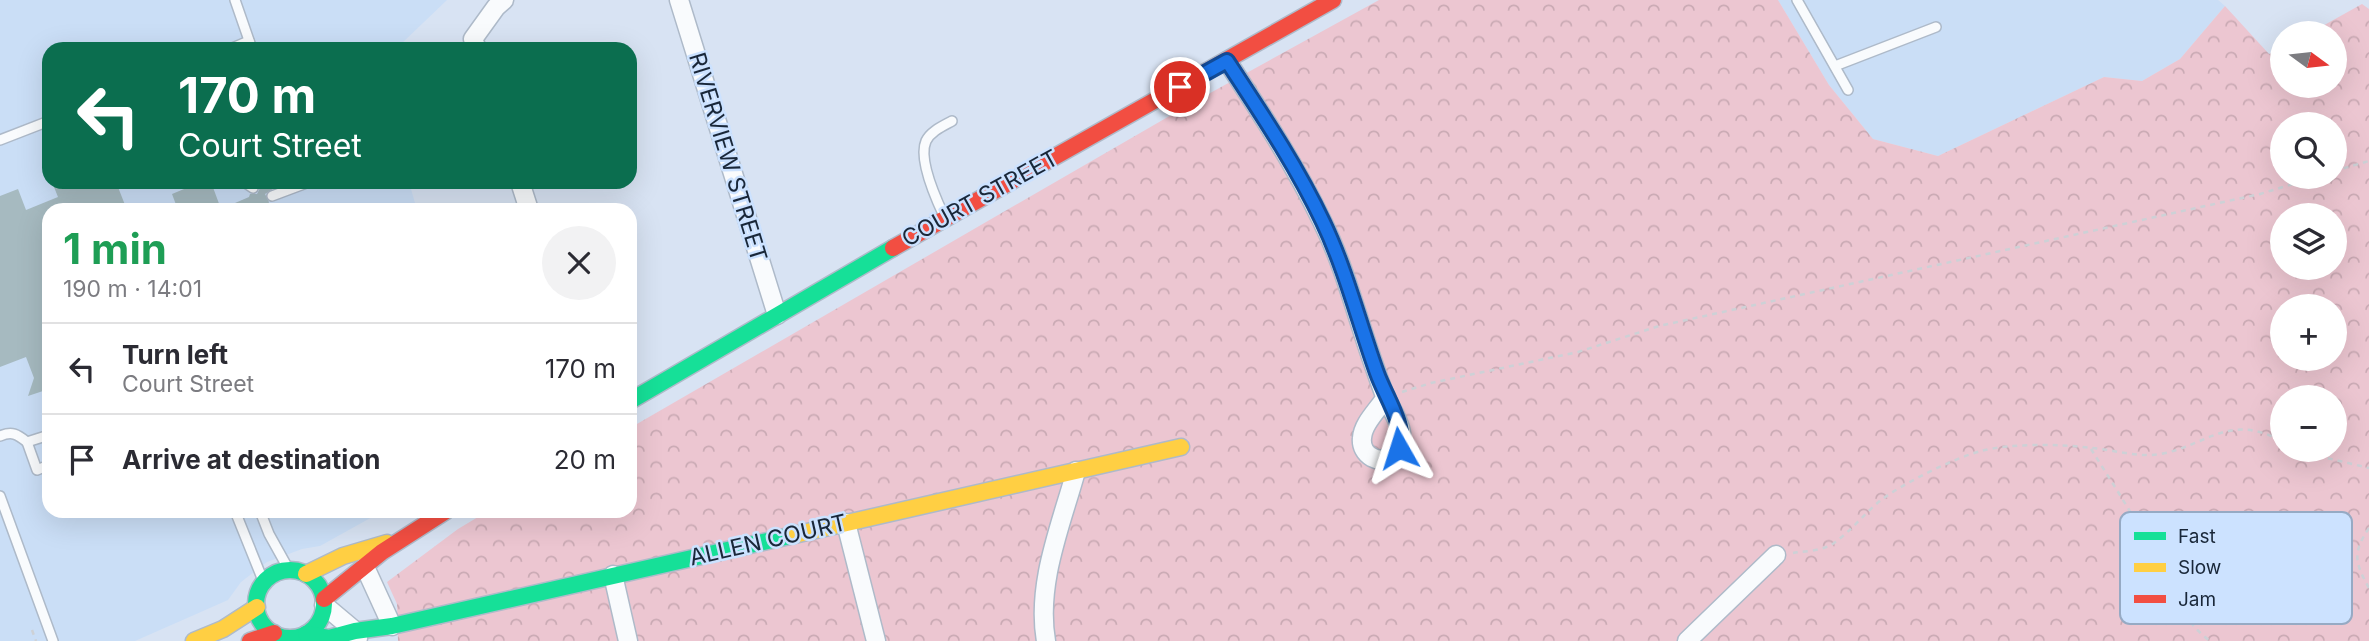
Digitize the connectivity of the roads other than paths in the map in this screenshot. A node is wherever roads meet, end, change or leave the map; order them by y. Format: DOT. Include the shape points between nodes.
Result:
graph roads {
  1 [pos="236,0"];
  2 [pos="504,0"];
  3 [pos="679,0"];
  4 [pos="1333,0"];
  5 [pos="1797,0"];
  6 [pos="1937,27"];
  7 [pos="249,42"];
  8 [pos="474,42"];
  9 [pos="1227,61"];
  10 [pos="1835,66"];
  11 [pos="1848,90"];
  12 [pos="952,121"];
  13 [pos="42,124"];
  14 [pos="0,140"];
  15 [pos="291,189"];
  16 [pos="272,196"];
  17 [pos="945,217"];
  18 [pos="777,315"];
  19 [pos="637,397"];
  20 [pos="1386,397"];
  21 [pos="0,436"];
  22 [pos="42,437"];
  23 [pos="27,442"];
  24 [pos="1181,447"];
  25 [pos="42,468"];
  26 [pos="1076,471"];
  27 [pos="0,496"];
  28 [pos="238,518"];
  29 [pos="263,518"];
  30 [pos="434,518"];
  31 [pos="846,523"];
  32 [pos="400,538"];
  33 [pos="1776,555"];
  34 [pos="365,567"];
  35 [pos="289,570"];
  36 [pos="306,573"];
  37 [pos="613,575"];
  38 [pos="264,583"];
  39 [pos="324,602"];
  40 [pos="257,607"];
  41 [pos="392,626"];
  42 [pos="274,634"];
  43 [pos="306,634"];
  44 [pos="357,636"];
  45 [pos="53,641"];
  46 [pos="194,641"];
  47 [pos="250,641"];
  48 [pos="628,641"];
  49 [pos="876,641"];
  50 [pos="1046,641"];
  51 [pos="1687,641"];
  1 -- 7 [label="lane"];
  2 -- 8 [label="street" via="489,15"];
  3 -- 18 [label="street, RIVERVIEW STREET"];
  4 -- 9 [label="main road, COURT STREET"];
  5 -- 10 [label="lane"];
  6 -- 10 [label="lane"];
  9 -- 17 [label="main road, COURT STREET"];
  9 -- 20 [label="street" via="1267,121 1323,222"];
  10 -- 11 [label="lane"];
  12 -- 17 [label="lane" via="935,131 924,152 934,195"];
  13 -- 14 [label="lane"];
  15 -- 16 [label="lane"];
  17 -- 18 [label="main road, COURT STREET"];
  18 -- 19 [label="main road, COURT STREET"];
  21 -- 23 [label="lane" via="10,432"];
  22 -- 23 [label="lane"];
  23 -- 25 [label="lane" via="37,470"];
  24 -- 26 [label="main road, ALLEN COURT"];
  26 -- 31 [label="main road, ALLEN COURT"];
  26 -- 50 [label="street" via="1046,576"];
  27 -- 45 [label="lane"];
  28 -- 38 [label="lane"];
  29 -- 35 [label="lane"];
  30 -- 32 [label="main road"];
  31 -- 37 [label="main road, ALLEN COURT"];
  31 -- 49 [label="street"];
  32 -- 34 [label="main road"];
  32 -- 36 [label="main road"];
  33 -- 51 [label="street"];
  34 -- 39 [label="main road"];
  34 -- 41 [label="street"];
  35 -- 36 [label="main road"];
  35 -- 38 [label="main road"];
  36 -- 39 [label="main road" via="318,584"];
  37 -- 41 [label="main road, ALLEN COURT"];
  37 -- 48 [label="street"];
  38 -- 40 [label="main road"];
  39 -- 43 [label="main road" via="319,622"];
  39 -- 44 [label="street"];
  40 -- 42 [label="main road"];
  40 -- 46 [label="main road"];
  41 -- 44 [label="main road, ALLEN COURT"];
  42 -- 43 [label="main road"];
  42 -- 47 [label="main road"];
  43 -- 44 [label="main road, ALLEN COURT"];
}
